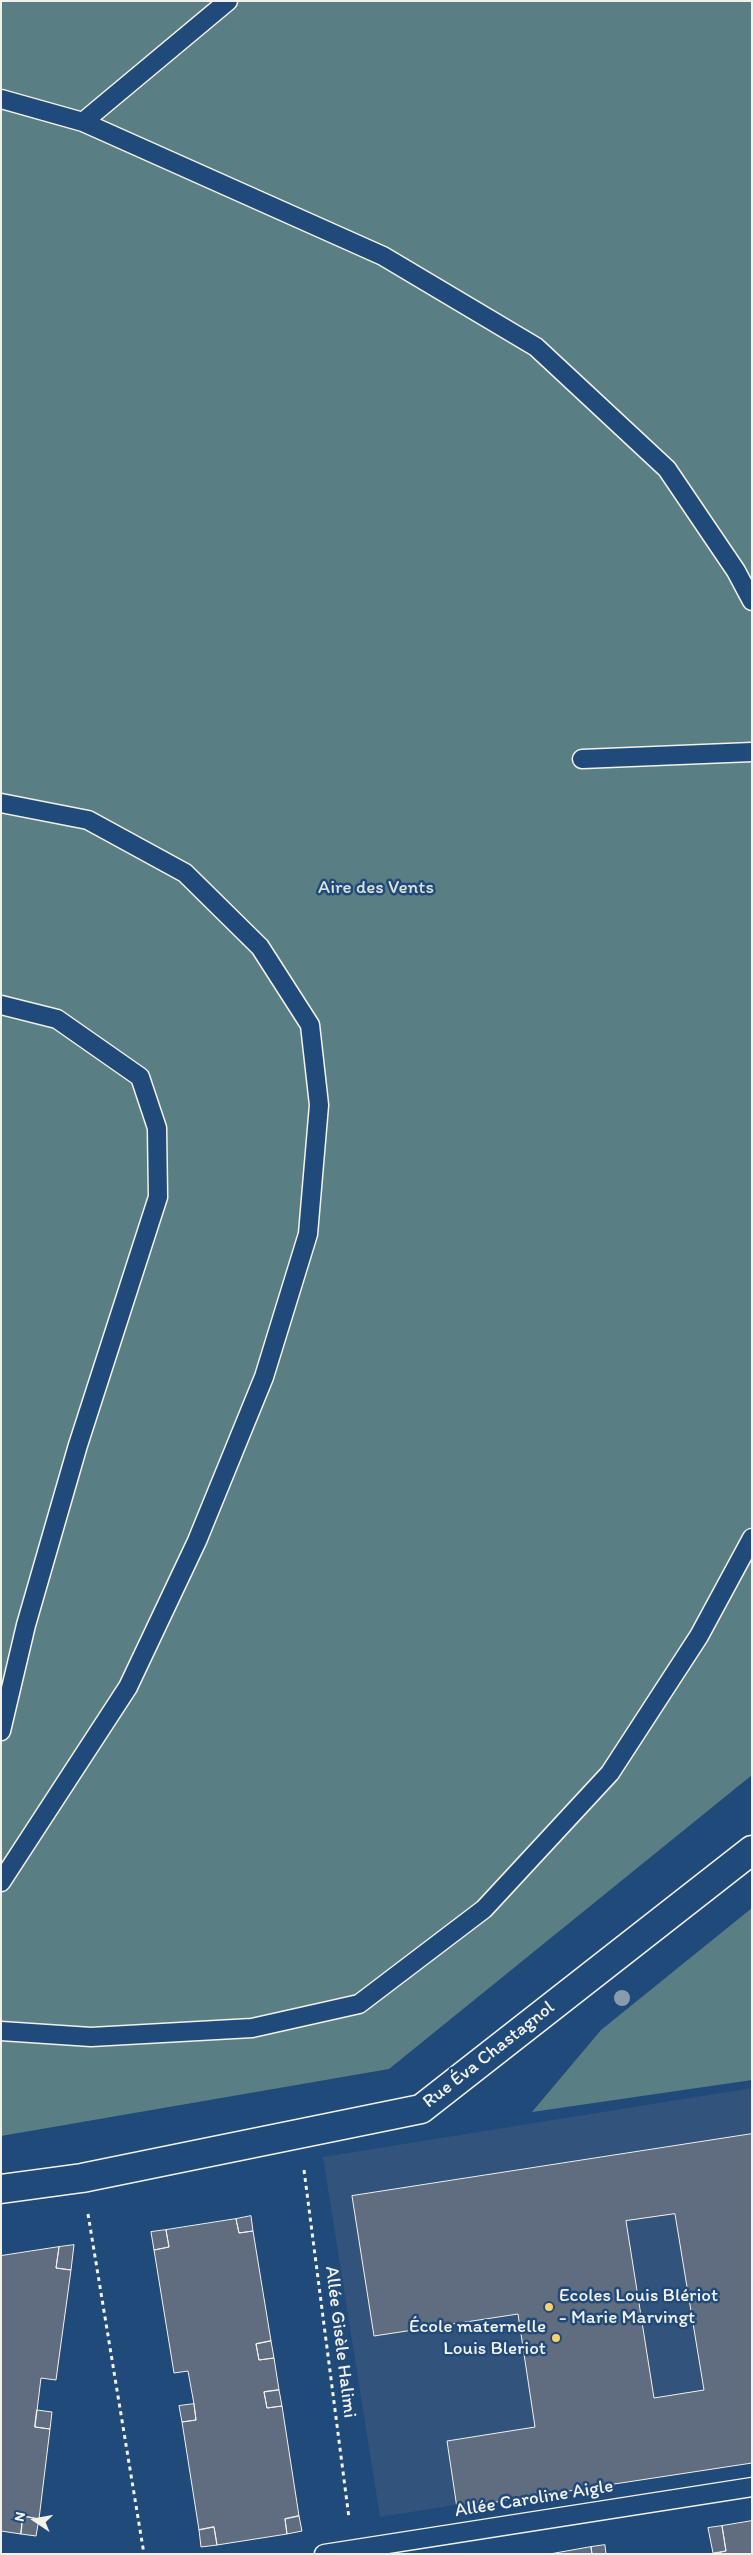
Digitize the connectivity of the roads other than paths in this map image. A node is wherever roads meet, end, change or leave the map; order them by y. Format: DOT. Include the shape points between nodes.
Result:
graph roads {
  1 [pos="228,1"];
  2 [pos="1,99"];
  3 [pos="83,122"];
  4 [pos="752,601"];
  5 [pos="752,752"];
  6 [pos="582,759"];
  7 [pos="1,803"];
  8 [pos="1,1005"];
  9 [pos="752,1538"];
  10 [pos="1,1731"];
  11 [pos="752,1850"];
  12 [pos="1,1882"];
  13 [pos="1,2030"];
  14 [pos="1,2189"];
  15 [pos="752,2487"];
  16 [pos="324,2554"];
  1 -- 3 [label="lane"];
  2 -- 3 [label="lane"];
  3 -- 4 [label="lane" via="383,256 536,347 667,469 736,571"];
  5 -- 6 [label="lane"];
  7 -- 12 [label="lane" via="88,820 185,873 260,947 310,1025 320,1105 308,1234 264,1377 231,1459 197,1541 128,1687"];
  8 -- 10 [label="lane" via="57,1019 140,1078 157,1128 158,1197 75,1455 26,1625"];
  9 -- 13 [label="lane" via="699,1636 610,1773 484,1909 359,2004 252,2028 91,2037"];
  11 -- 14 [label="street, Rue Éva Chastagnol" via="421,2109 82,2178"];
  15 -- 16 [label="lane, Allée Caroline Aigle"];
}
